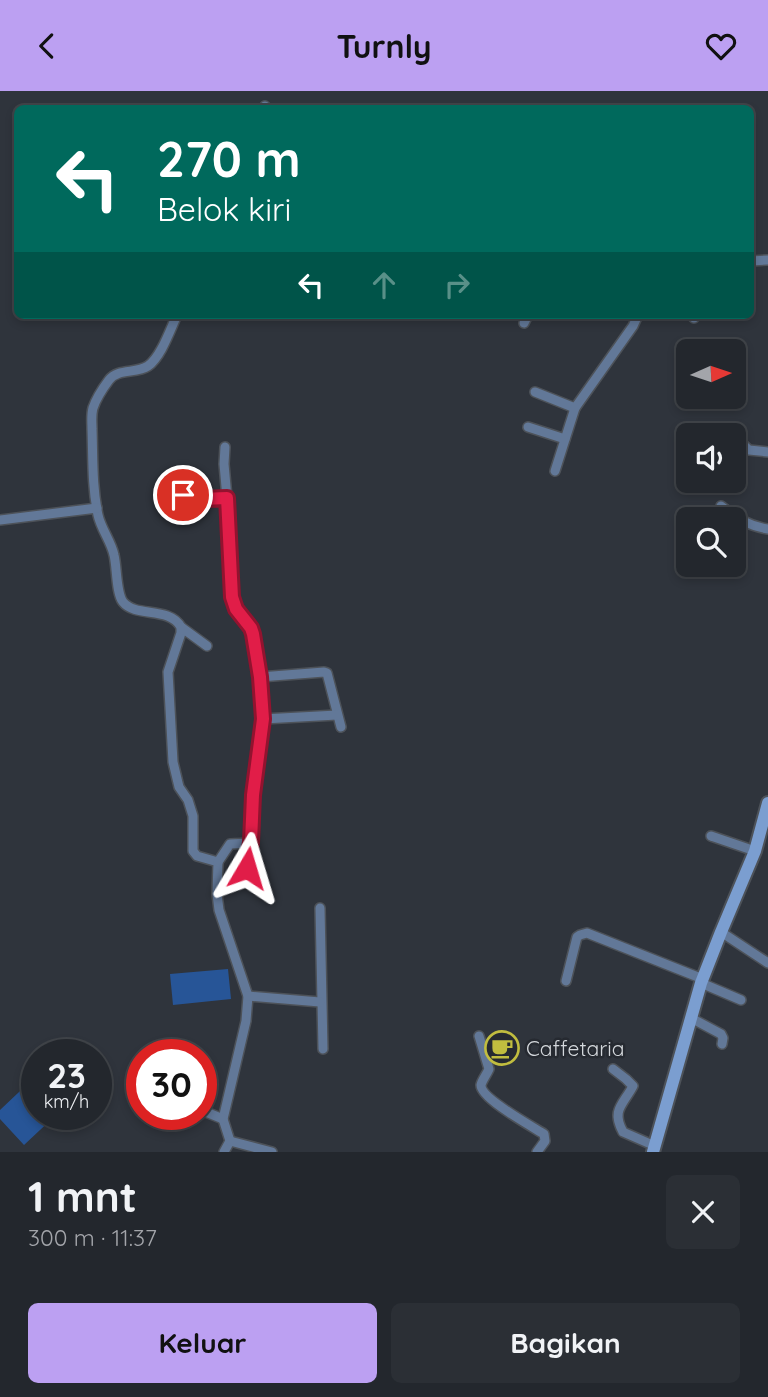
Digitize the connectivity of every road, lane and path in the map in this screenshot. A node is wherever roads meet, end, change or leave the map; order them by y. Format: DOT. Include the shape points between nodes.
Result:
graph roads {
  1 [pos="175,319"];
  2 [pos="636,319"];
  3 [pos="535,392"];
  4 [pos="575,408"];
  5 [pos="528,427"];
  6 [pos="565,439"];
  7 [pos="225,447"];
  8 [pos="746,447"];
  9 [pos="768,452"];
  10 [pos="555,471"];
  11 [pos="183,495"];
  12 [pos="227,498"];
  13 [pos="721,506"];
  14 [pos="97,508"];
  15 [pos="0,520"];
  16 [pos="768,529"];
  17 [pos="181,627"];
  18 [pos="207,646"];
  19 [pos="260,677"];
  20 [pos="337,715"];
  21 [pos="263,719"];
  22 [pos="341,727"];
  23 [pos="768,803"];
  24 [pos="711,836"];
  25 [pos="251,842"];
  26 [pos="755,851"];
  27 [pos="218,862"];
  28 [pos="247,868"];
  29 [pos="320,908"];
  30 [pos="721,932"];
  31 [pos="768,963"];
  32 [pos="566,981"];
  33 [pos="702,981"];
  34 [pos="248,996"];
  35 [pos="741,1000"];
  36 [pos="320,1002"];
  37 [pos="691,1018"];
  38 [pos="479,1036"];
  39 [pos="722,1044"];
  40 [pos="323,1049"];
  41 [pos="613,1069"];
  42 [pos="217,1116"];
  43 [pos="223,1119"];
  44 [pos="230,1141"];
  45 [pos="654,1149"];
  46 [pos="224,1152"];
  47 [pos="272,1152"];
  48 [pos="537,1152"];
  1 -- 14 [label="street" via="151,364 111,377 93,408"];
  2 -- 4 [label="street"];
  3 -- 4 [label="street"];
  4 -- 6 [label="street"];
  5 -- 6 [label="street"];
  6 -- 10 [label="street"];
  7 -- 12 [label="street"];
  8 -- 9 [label="street"];
  11 -- 12 [label="street"];
  12 -- 19 [label="street" via="232,597 251,628"];
  13 -- 16 [label="street" via="752,526"];
  14 -- 15 [label="street"];
  14 -- 17 [label="street" via="114,553 123,602 167,616"];
  17 -- 18 [label="street"];
  17 -- 27 [label="street" via="168,672 173,762 193,816 193,851"];
  19 -- 20 [label="street" via="325,672"];
  19 -- 21 [label="street"];
  20 -- 21 [label="street"];
  20 -- 22 [label="street"];
  21 -- 25 [label="street"];
  23 -- 26 [label="street"];
  24 -- 26 [label="street"];
  25 -- 27 [label="street" via="230,844"];
  25 -- 28 [label="street"];
  26 -- 30 [label="street"];
  27 -- 34 [label="street" via="219,910"];
  29 -- 36 [label="street"];
  30 -- 31 [label="street"];
  30 -- 33 [label="street"];
  32 -- 33 [label="street" via="577,937 587,933"];
  33 -- 35 [label="street"];
  33 -- 37 [label="street"];
  34 -- 36 [label="street"];
  34 -- 43 [label="street"];
  36 -- 40 [label="street"];
  37 -- 39 [label="street" via="721,1034"];
  37 -- 45 [label="street"];
  38 -- 48 [label="street" via="489,1069 482,1090 544,1134"];
  41 -- 45 [label="street" via="633,1085 618,1112 622,1132"];
  42 -- 43 [label="street"];
  43 -- 44 [label="street"];
  44 -- 46 [label="street"];
  44 -- 47 [label="street"];
}
